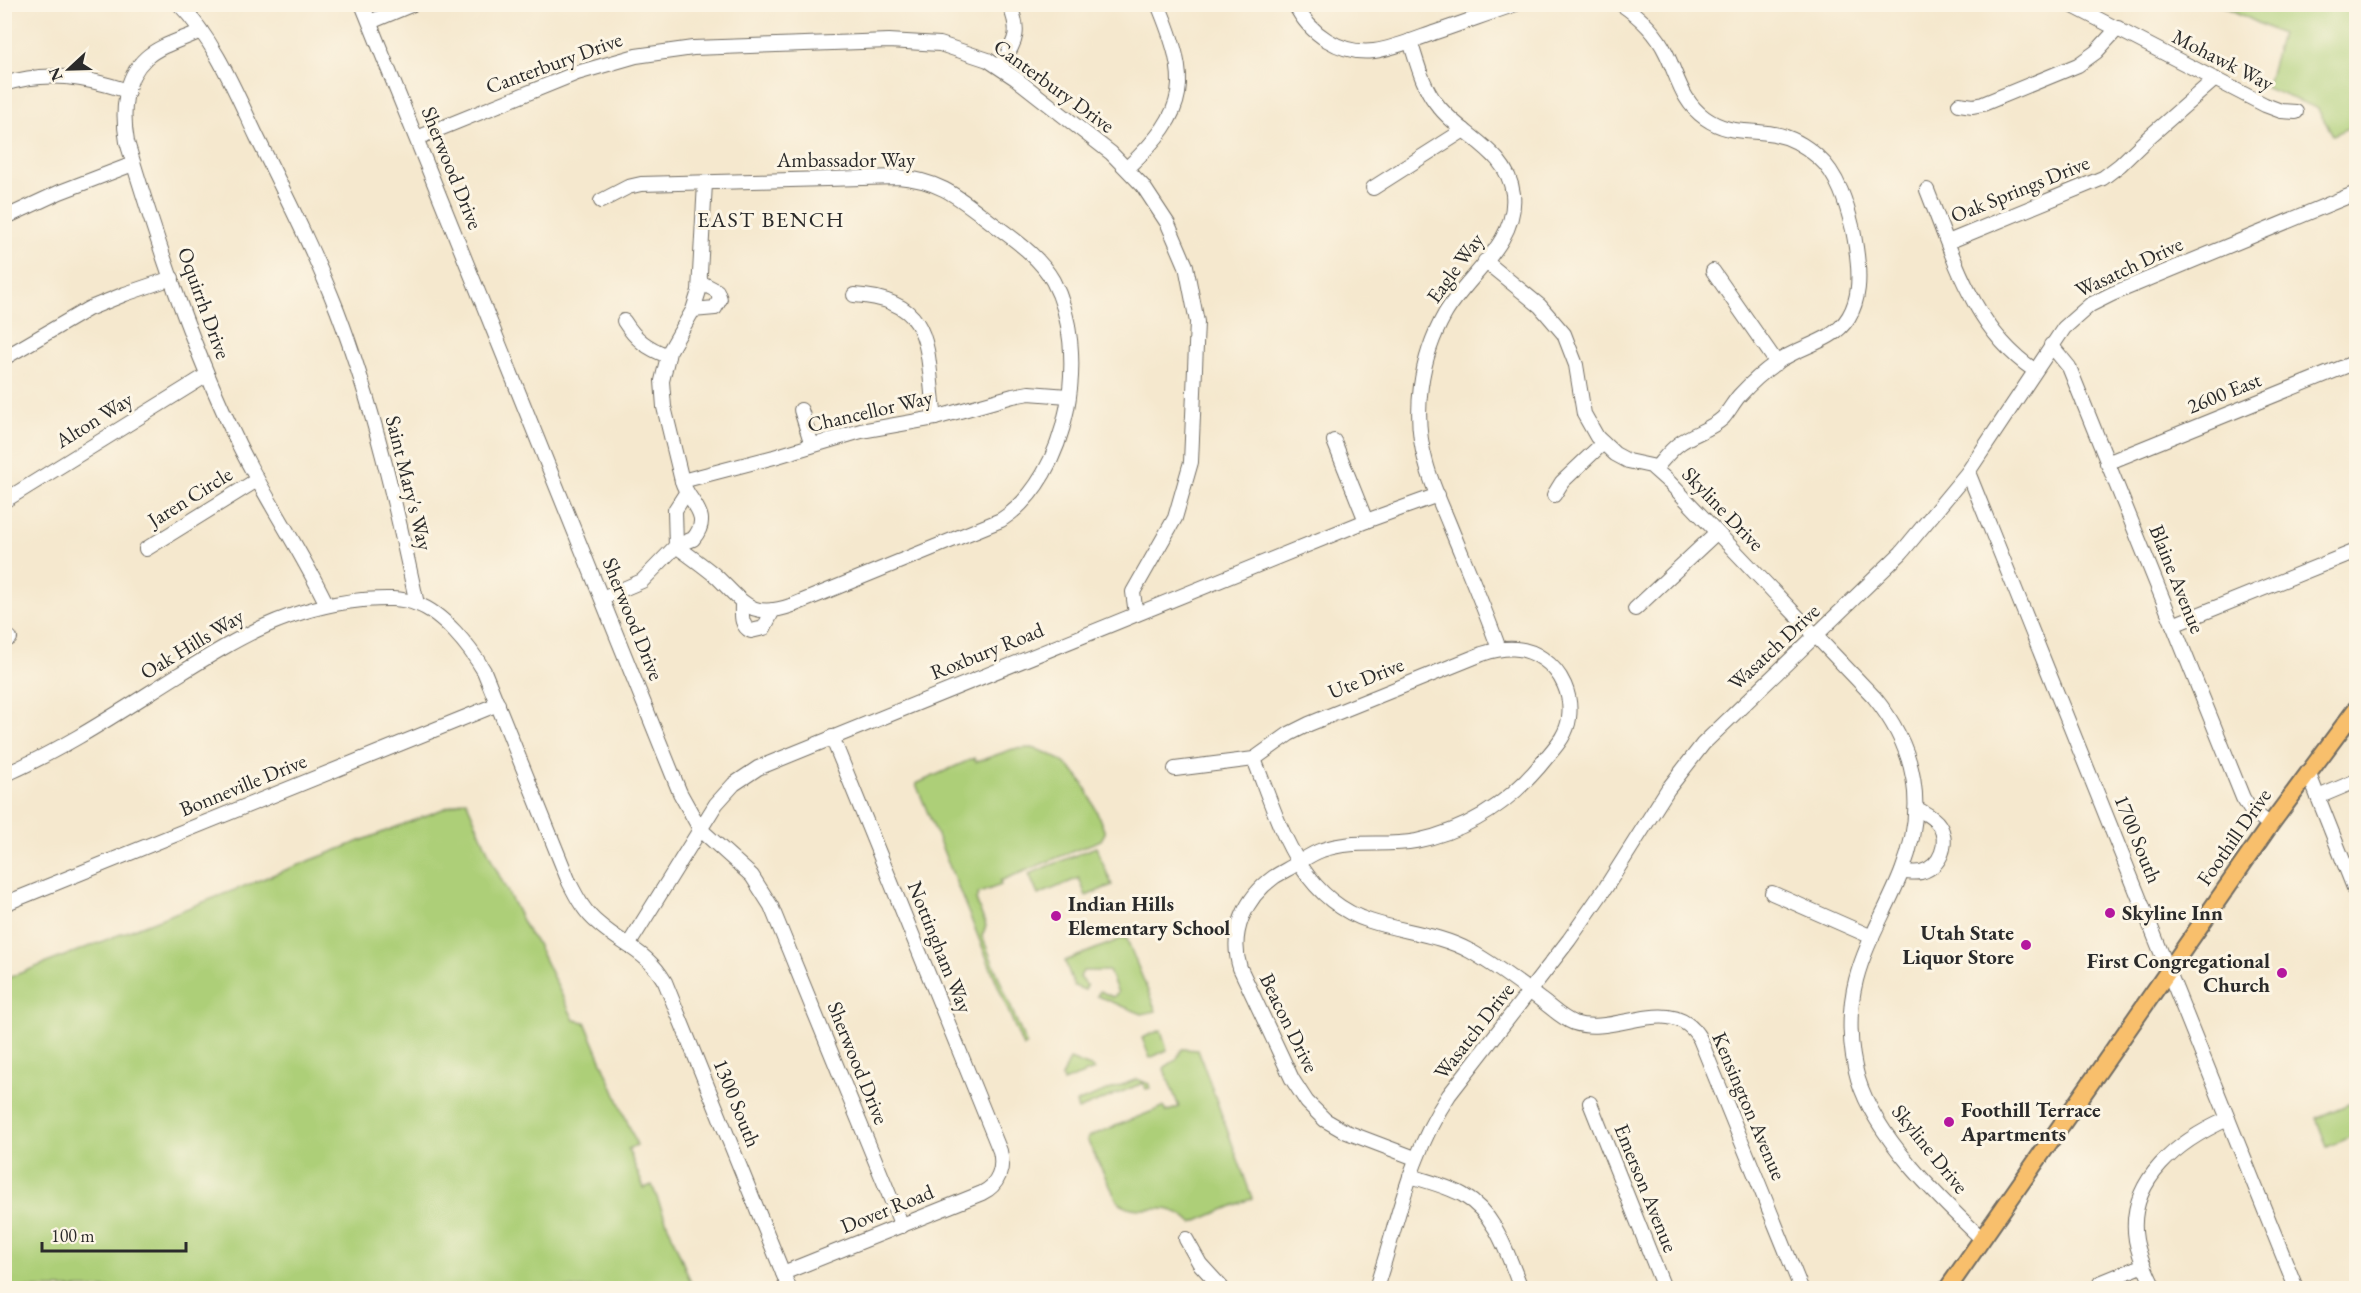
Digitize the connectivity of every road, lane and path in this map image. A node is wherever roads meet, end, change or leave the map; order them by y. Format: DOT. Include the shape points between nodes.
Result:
graph roads {
  1 [pos="179,4"];
  2 [pos="362,4"];
  3 [pos="412,4"];
  4 [pos="1009,4"];
  5 [pos="1158,4"];
  6 [pos="1295,4"];
  7 [pos="1516,4"];
  8 [pos="1621,4"];
  9 [pos="2069,4"];
  10 [pos="370,22"];
  11 [pos="2118,28"];
  12 [pos="201,32"];
  13 [pos="1410,41"];
  14 [pos="1000,67"];
  15 [pos="2215,79"];
  16 [pos="4,84"];
  17 [pos="128,90"];
  18 [pos="1959,104"];
  19 [pos="2296,112"];
  20 [pos="1464,130"];
  21 [pos="417,138"];
  22 [pos="133,164"];
  23 [pos="1127,168"];
  24 [pos="705,183"];
  25 [pos="1373,188"];
  26 [pos="1927,190"];
  27 [pos="2356,194"];
  28 [pos="601,201"];
  29 [pos="4,218"];
  30 [pos="1948,242"];
  31 [pos="1485,261"];
  32 [pos="1713,271"];
  33 [pos="172,278"];
  34 [pos="700,282"];
  35 [pos="854,295"];
  36 [pos="693,310"];
  37 [pos="624,321"];
  38 [pos="2051,345"];
  39 [pos="668,356"];
  40 [pos="4,358"];
  41 [pos="2356,362"];
  42 [pos="1777,363"];
  43 [pos="2034,370"];
  44 [pos="207,375"];
  45 [pos="1068,396"];
  46 [pos="801,410"];
  47 [pos="935,418"];
  48 [pos="1334,441"];
  49 [pos="1603,443"];
  50 [pos="812,445"];
  51 [pos="2107,463"];
  52 [pos="1655,469"];
  53 [pos="1968,472"];
  54 [pos="257,480"];
  55 [pos="684,487"];
  56 [pos="1438,495"];
  57 [pos="1554,495"];
  58 [pos="4,501"];
  59 [pos="1366,521"];
  60 [pos="1716,533"];
  61 [pos="676,546"];
  62 [pos="146,549"];
  63 [pos="2356,551"];
  64 [pos="602,598"];
  65 [pos="742,603"];
  66 [pos="417,604"];
  67 [pos="327,605"];
  68 [pos="1635,609"];
  69 [pos="773,610"];
  70 [pos="1136,614"];
  71 [pos="2173,625"];
  72 [pos="1817,636"];
  73 [pos="1499,649"];
  74 [pos="498,704"];
  75 [pos="2356,709"];
  76 [pos="832,737"];
  77 [pos="1254,759"];
  78 [pos="1175,769"];
  79 [pos="2308,772"];
  80 [pos="4,775"];
  81 [pos="2356,781"];
  82 [pos="2318,796"];
  83 [pos="1916,808"];
  84 [pos="2270,825"];
  85 [pos="700,829"];
  86 [pos="1298,863"];
  87 [pos="1902,872"];
  88 [pos="1772,893"];
  89 [pos="2356,893"];
  90 [pos="4,904"];
  91 [pos="1872,937"];
  92 [pos="629,944"];
  93 [pos="2168,972"];
  94 [pos="1531,992"];
  95 [pos="1590,1103"];
  96 [pos="2228,1119"];
  97 [pos="1415,1158"];
  98 [pos="999,1174"];
  99 [pos="1410,1176"];
  100 [pos="902,1226"];
  101 [pos="1186,1239"];
  102 [pos="1982,1239"];
  103 [pos="2144,1265"];
  104 [pos="783,1273"];
  105 [pos="2100,1282"];
  106 [pos="789,1288"];
  107 [pos="1222,1288"];
  108 [pos="1376,1288"];
  109 [pos="1521,1288"];
  110 [pos="1665,1288"];
  111 [pos="1801,1288"];
  112 [pos="1948,1288"];
  113 [pos="2154,1288"];
  114 [pos="2296,1288"];
  1 -- 12 [label="street, Saint Mary's Way"];
  2 -- 10 [label="street, Sherwood Drive"];
  3 -- 10 [label="street"];
  4 -- 14 [label="street" via="1017,37"];
  5 -- 23 [label="street" via="1176,51 1179,89 1164,129"];
  6 -- 13 [label="street" via="1315,32 1347,49 1372,51"];
  7 -- 13 [label="street"];
  8 -- 42 [label="street" via="1653,32 1668,56 1679,88 1704,118 1734,131 1773,134 1795,141 1820,158 1838,185 1857,251 1859,287 1855,303 1832,335"];
  9 -- 11 [label="street, Mohawk Way"];
  10 -- 21 [label="street, Sherwood Drive"];
  11 -- 15 [label="street, Mohawk Way"];
  11 -- 18 [label="street" via="2096,52 2070,69 1983,104"];
  12 -- 17 [label="street, Oquirrh Drive" via="146,58"];
  12 -- 66 [label="street, Saint Mary's Way" via="230,81 301,225 337,311 360,377"];
  13 -- 20 [label="street, Eagle Way" via="1430,94"];
  14 -- 21 [label="street, Canterbury Drive" via="973,54 923,42 674,50 596,67"];
  14 -- 23 [label="street, Canterbury Drive"];
  15 -- 19 [label="street, Mohawk Way" via="2273,109"];
  15 -- 30 [label="street, Oak Springs Drive" via="2103,178"];
  16 -- 17 [label="street" via="60,75"];
  17 -- 22 [label="street, Oquirrh Drive" via="123,117"];
  20 -- 25 [label="street"];
  20 -- 31 [label="street, Eagle Way" via="1498,159 1511,184 1514,204 1509,226"];
  21 -- 64 [label="street, Sherwood Drive"];
  22 -- 29 [label="street"];
  22 -- 33 [label="street, Oquirrh Drive"];
  23 -- 70 [label="street, Canterbury Drive" via="1156,205 1178,245 1192,286 1198,338 1193,443 1187,481 1175,518 1133,592"];
  24 -- 28 [label="street, Ambassador Way" via="641,184"];
  24 -- 34 [label="street"];
  24 -- 45 [label="street, Ambassador Way" via="898,177 927,181 947,190 1024,248 1053,280 1070,336"];
  26 -- 30 [label="street"];
  27 -- 38 [label="street, Wasatch Drive" via="2101,299 2072,320"];
  30 -- 43 [label="street" via="1987,324 2005,347"];
  31 -- 49 [label="street, Skyline Drive" via="1540,306 1564,334 1576,365 1584,414"];
  31 -- 56 [label="street, Eagle Way" via="1444,316 1423,374 1421,435 1425,461"];
  32 -- 42 [label="street"];
  33 -- 40 [label="street" via="88,309"];
  33 -- 44 [label="street, Oquirrh Drive"];
  34 -- 36 [label="street"];
  34 -- 36 [label="street" via="717,291 720,299 715,308"];
  35 -- 47 [label="street" via="888,300 916,321 927,345"];
  36 -- 39 [label="street"];
  37 -- 39 [label="street" via="637,340"];
  38 -- 43 [label="street, Wasatch Drive"];
  38 -- 51 [label="street, Blaine Avenue" via="2069,367"];
  39 -- 55 [label="street" via="662,381 663,398"];
  41 -- 51 [label="street, 2600 East"];
  42 -- 52 [label="street" via="1750,385 1723,417 1680,443"];
  43 -- 53 [label="street, Wasatch Drive"];
  44 -- 54 [label="street, Oquirrh Drive"];
  44 -- 58 [label="street, Alton Way"];
  45 -- 47 [label="street, Chancellor Way" via="1021,394"];
  45 -- 69 [label="street, Ambassador Way" via="1055,452 1033,490 1011,514"];
  46 -- 50 [label="street"];
  47 -- 50 [label="street, Chancellor Way" via="869,429"];
  48 -- 59 [label="street"];
  49 -- 52 [label="street, Skyline Drive" via="1621,457"];
  49 -- 57 [label="street" via="1562,482"];
  50 -- 55 [label="street, Chancellor Way"];
  51 -- 71 [label="street, Blaine Avenue"];
  52 -- 60 [label="street, Skyline Drive"];
  53 -- 72 [label="street, Wasatch Drive" via="1901,553"];
  53 -- 93 [label="street, 1700 South"];
  54 -- 62 [label="street, Jaren Circle"];
  54 -- 67 [label="street, Oquirrh Drive"];
  55 -- 61 [label="street" via="675,510"];
  55 -- 61 [label="street" via="699,508 700,525 693,539"];
  56 -- 59 [label="street, Roxbury Road"];
  56 -- 73 [label="street, Eagle Way"];
  59 -- 70 [label="street, Roxbury Road"];
  60 -- 68 [label="street"];
  60 -- 72 [label="street, Skyline Drive"];
  61 -- 64 [label="street" via="642,581"];
  61 -- 65 [label="street" via="704,566"];
  63 -- 71 [label="street"];
  64 -- 85 [label="street, Sherwood Drive" via="680,793"];
  65 -- 69 [label="street, Ambassador Way"];
  65 -- 69 [label="street" via="742,620 751,631 764,628"];
  66 -- 67 [label="street, Oak Hills Way" via="384,599"];
  66 -- 74 [label="street" via="433,613 467,646 484,670"];
  67 -- 80 [label="street, Oak Hills Way" via="284,617 245,634 80,736"];
  70 -- 76 [label="street, Roxbury Road"];
  71 -- 84 [label="street, Blaine Avenue" via="2243,798"];
  72 -- 83 [label="street, Skyline Drive" via="1892,720 1909,760"];
  72 -- 94 [label="street, Wasatch Drive" via="1690,760"];
  73 -- 77 [label="street, Ute Drive" via="1309,724"];
  73 -- 86 [label="street, Beacon Drive" via="1521,649 1540,657 1556,671 1567,691 1570,707 1566,729 1536,772 1499,805 1449,832 1400,843 1329,848"];
  74 -- 90 [label="street, Bonneville Drive"];
  74 -- 92 [label="street" via="575,895 599,924"];
  75 -- 79 [label="main road, Foothill Drive"];
  76 -- 85 [label="street, Roxbury Road" via="749,773 722,797"];
  76 -- 98 [label="street, Nottingham Way" via="1000,1151"];
  77 -- 78 [label="street"];
  77 -- 86 [label="street, Kensington Avenue"];
  79 -- 82 [label="street"];
  79 -- 84 [label="main road, Foothill Drive"];
  81 -- 82 [label="street"];
  82 -- 89 [label="street"];
  83 -- 87 [label="street, Skyline Drive" via="1914,833"];
  83 -- 87 [label="street" via="1940,826 1943,850 1928,869"];
  84 -- 93 [label="main road, Foothill Drive"];
  85 -- 92 [label="street, Roxbury Road"];
  85 -- 100 [label="street, Sherwood Drive" via="744,867 771,906"];
  86 -- 94 [label="street, Kensington Avenue" via="1321,893 1340,908 1371,921 1457,944"];
  86 -- 97 [label="street, Beacon Drive" via="1274,878 1245,910 1236,942 1240,968 1292,1079 1307,1102 1325,1120 1344,1131"];
  87 -- 91 [label="street, Skyline Drive"];
  88 -- 91 [label="street"];
  91 -- 102 [label="street, Skyline Drive" via="1852,1005 1852,1048 1861,1086 1890,1140"];
  92 -- 104 [label="street, 1300 South" via="649,960 665,982"];
  93 -- 96 [label="street, 1700 South"];
  93 -- 102 [label="main road, Foothill Drive"];
  94 -- 97 [label="street, Wasatch Drive" via="1449,1095"];
  94 -- 111 [label="street, Kensington Avenue" via="1575,1023 1592,1026 1665,1016 1678,1018 1694,1029"];
  95 -- 110 [label="street, Emerson Avenue"];
  96 -- 103 [label="street" via="2178,1148 2145,1187 2135,1218 2136,1241"];
  96 -- 114 [label="street, 1700 South"];
  97 -- 99 [label="street, Wasatch Drive"];
  98 -- 100 [label="street, Dover Road" via="987,1191"];
  99 -- 108 [label="street, Wasatch Drive"];
  99 -- 109 [label="street" via="1455,1191 1481,1209 1500,1236"];
  100 -- 104 [label="street, Dover Road"];
  101 -- 107 [label="street" via="1205,1272"];
  102 -- 112 [label="main road, Foothill Drive"];
  103 -- 105 [label="street"];
  103 -- 113 [label="street"];
  104 -- 106 [label="street, 1300 South"];
}
